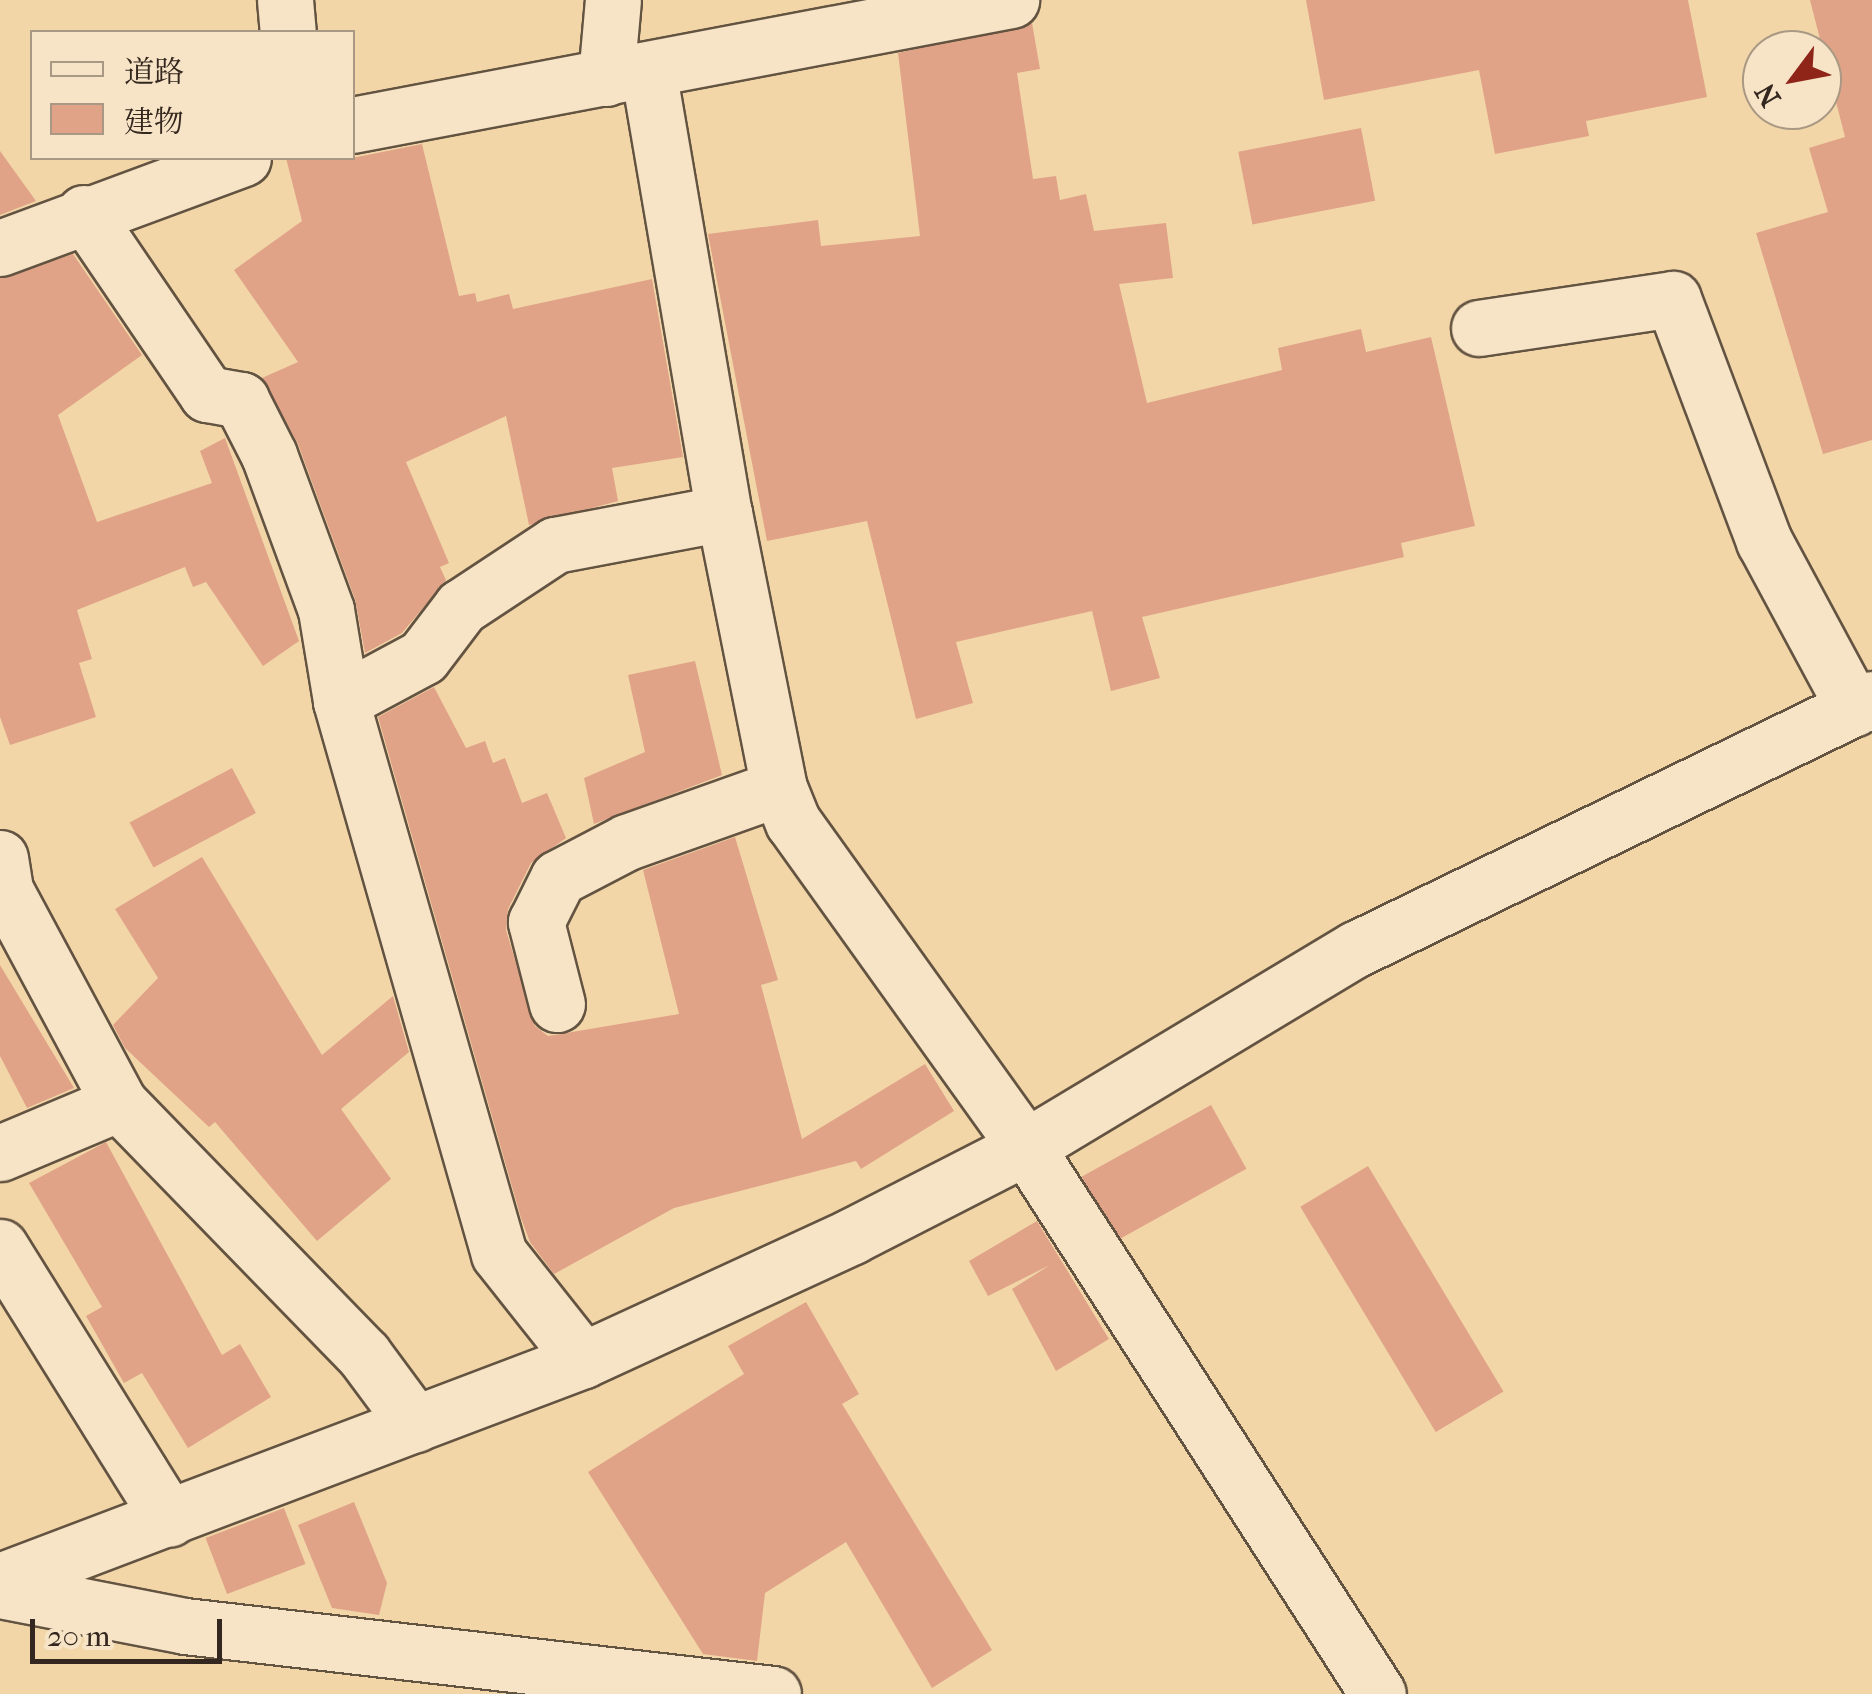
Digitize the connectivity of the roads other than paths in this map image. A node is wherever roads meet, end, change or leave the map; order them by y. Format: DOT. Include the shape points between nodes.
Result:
graph roads {
  1 [pos="285,0"];
  2 [pos="612,0"];
  3 [pos="1011,0"];
  4 [pos="288,30"];
  5 [pos="627,74"];
  6 [pos="355,124"];
  7 [pos="237,160"];
  8 [pos="84,213"];
  9 [pos="0,248"];
  10 [pos="1480,328"];
  11 [pos="724,512"];
  12 [pos="342,700"];
  13 [pos="1863,703"];
  14 [pos="779,788"];
  15 [pos="0,858"];
  16 [pos="558,1004"];
  17 [pos="119,1102"];
  18 [pos="1026,1147"];
  19 [pos="0,1153"];
  20 [pos="0,1247"];
  21 [pos="583,1360"];
  22 [pos="414,1424"];
  23 [pos="169,1519"];
  24 [pos="0,1580"];
  25 [pos="0,1590"];
  26 [pos="774,1694"];
  27 [pos="1378,1694"];
  1 -- 4 [label="street"];
  2 -- 5 [label="street"];
  3 -- 5 [label="street"];
  5 -- 6 [label="street"];
  5 -- 11 [label="street"];
  7 -- 8 [label="street"];
  8 -- 9 [label="street"];
  8 -- 12 [label="street" via="207,394 241,400 269,455 326,610"];
  10 -- 13 [label="street" via="1673,300 1764,541"];
  11 -- 12 [label="street" via="555,545 462,607 423,657"];
  11 -- 14 [label="street"];
  12 -- 21 [label="street" via="499,1254"];
  13 -- 18 [label="street" via="1356,949"];
  14 -- 16 [label="street" via="628,842 558,878 536,922"];
  14 -- 18 [label="street" via="793,822"];
  15 -- 17 [label="street" via="5,890"];
  17 -- 19 [label="street"];
  17 -- 22 [label="street" via="364,1355"];
  18 -- 21 [label="street"];
  18 -- 27 [label="street"];
  20 -- 23 [label="street"];
  21 -- 22 [label="street"];
  22 -- 23 [label="street"];
  23 -- 24 [label="street"];
  25 -- 26 [label="street" via="185,1626"];
}
